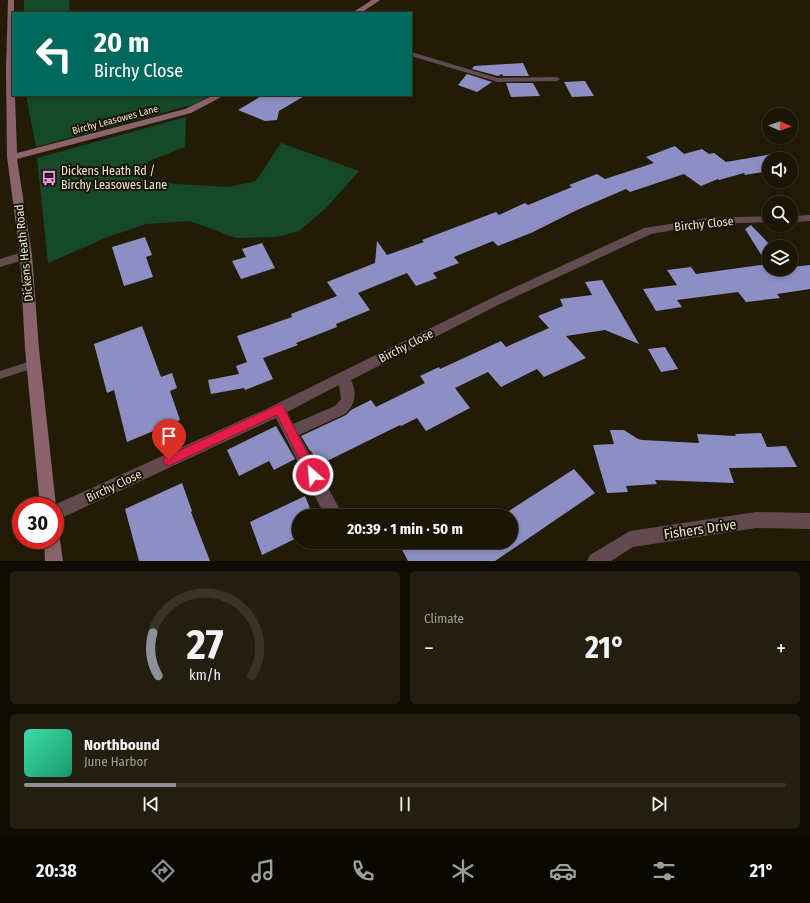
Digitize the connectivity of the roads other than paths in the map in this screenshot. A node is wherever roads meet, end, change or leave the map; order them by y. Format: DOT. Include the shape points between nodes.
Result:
graph roads {
  1 [pos="11,0"];
  2 [pos="377,0"];
  3 [pos="358,12"];
  4 [pos="412,54"];
  5 [pos="557,79"];
  6 [pos="219,96"];
  7 [pos="6,114"];
  8 [pos="12,157"];
  9 [pos="810,218"];
  10 [pos="762,219"];
  11 [pos="798,219"];
  12 [pos="26,255"];
  13 [pos="0,262"];
  14 [pos="34,364"];
  15 [pos="0,375"];
  16 [pos="343,378"];
  17 [pos="280,409"];
  18 [pos="290,432"];
  19 [pos="47,497"];
  20 [pos="64,509"];
  21 [pos="330,509"];
  22 [pos="810,521"];
  23 [pos="53,549"];
  24 [pos="54,561"];
  25 [pos="596,561"];
  1 -- 7 [label="street, Dickens Heath Road" via="10,70"];
  2 -- 3 [label="street"];
  4 -- 5 [label="lane" via="498,80"];
  6 -- 8 [label="street, Birchy Leasowes Lane" via="188,111"];
  7 -- 8 [label="street, Dickens Heath Road"];
  8 -- 12 [label="street, Dickens Heath Road"];
  9 -- 11 [label="street"];
  10 -- 16 [label="street, Birchy Close" via="708,221 648,231 500,299"];
  12 -- 13 [label="street"];
  12 -- 14 [label="street, Dickens Heath Road"];
  14 -- 15 [label="lane"];
  14 -- 19 [label="street, Dickens Heath Road"];
  16 -- 17 [label="street, Birchy Close"];
  16 -- 18 [label="street" via="349,398 346,405"];
  17 -- 18 [label="street"];
  17 -- 20 [label="street, Birchy Close"];
  18 -- 21 [label="street"];
  22 -- 25 [label="street, Fishers Drive" via="756,520 630,539"];
  23 -- 24 [label="street"];
}
